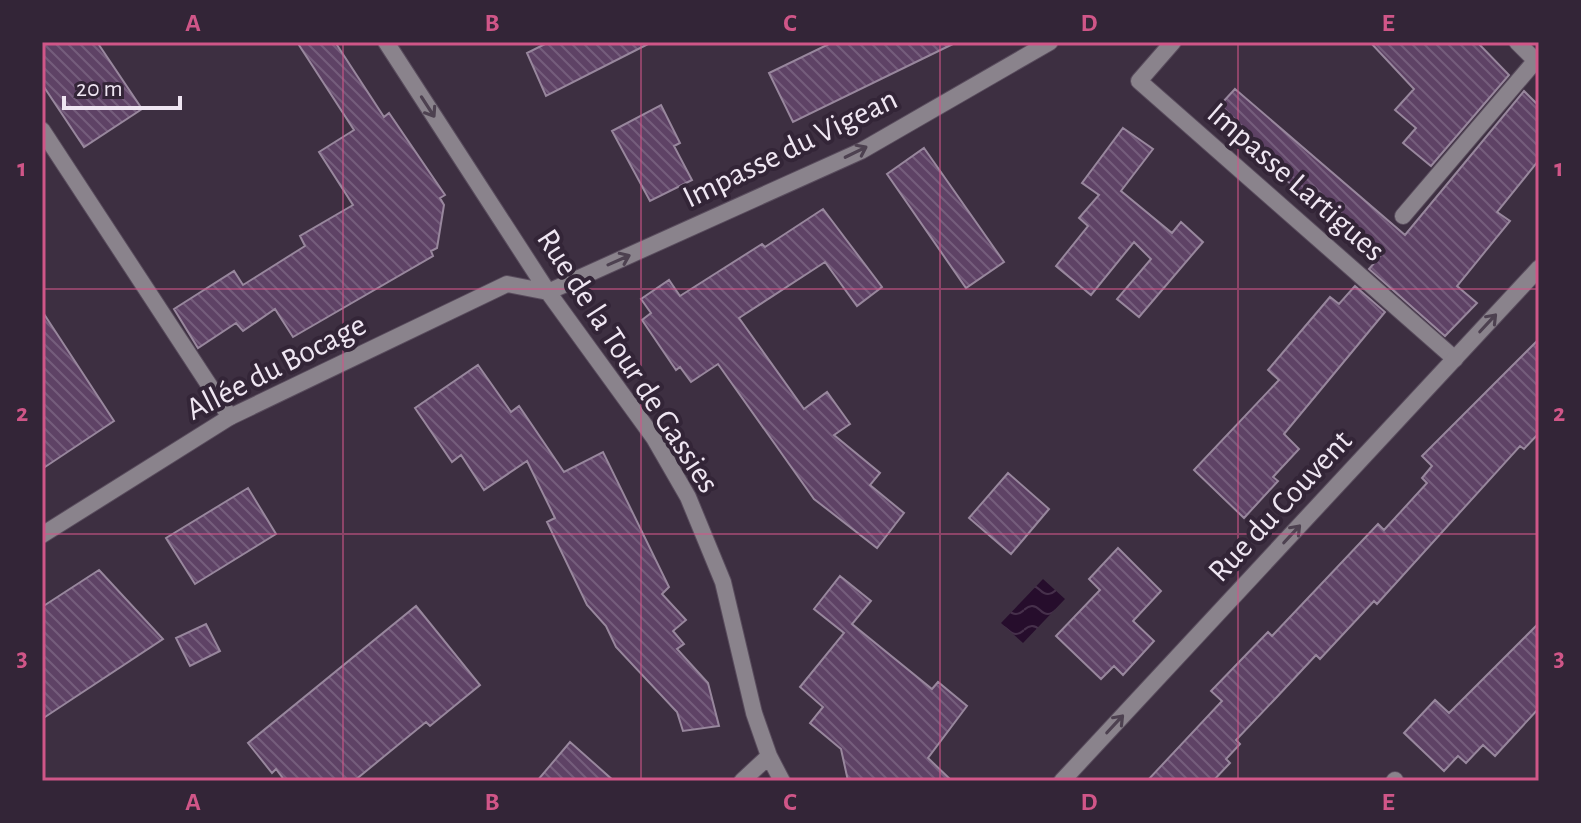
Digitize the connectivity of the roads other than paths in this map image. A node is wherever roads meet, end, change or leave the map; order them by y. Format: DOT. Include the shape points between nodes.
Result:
graph roads {
  1 [pos="386,42"];
  2 [pos="1050,42"];
  3 [pos="1173,42"];
  4 [pos="1517,42"];
  5 [pos="1537,62"];
  6 [pos="42,130"];
  7 [pos="1403,216"];
  8 [pos="1539,268"];
  9 [pos="548,292"];
  10 [pos="1455,359"];
  11 [pos="230,417"];
  12 [pos="42,535"];
  13 [pos="769,756"];
  14 [pos="742,781"];
  15 [pos="782,781"];
  16 [pos="1062,781"];
  1 -- 9 [label="street, Rue de la Tour de Gassies, one-way"];
  9 -- 2 [label="street, Impasse du Vigean, one-way" via="861,151"];
  3 -- 10 [label="street, Impasse Lartigues" via="1139,81"];
  4 -- 5 [label="street"];
  5 -- 7 [label="street"];
  6 -- 11 [label="street"];
  10 -- 8 [label="street, Rue du Couvent, one-way"];
  9 -- 11 [label="street, Allée du Bocage" via="507,284"];
  9 -- 13 [label="street, Rue de la Tour de Gassies" via="654,438 688,497 723,582"];
  16 -- 10 [label="street, Rue du Couvent, one-way"];
  11 -- 12 [label="street, Allée du Bocage"];
  13 -- 14 [label="street"];
  13 -- 15 [label="street, Rue de la Tour de Gassies"];
}
